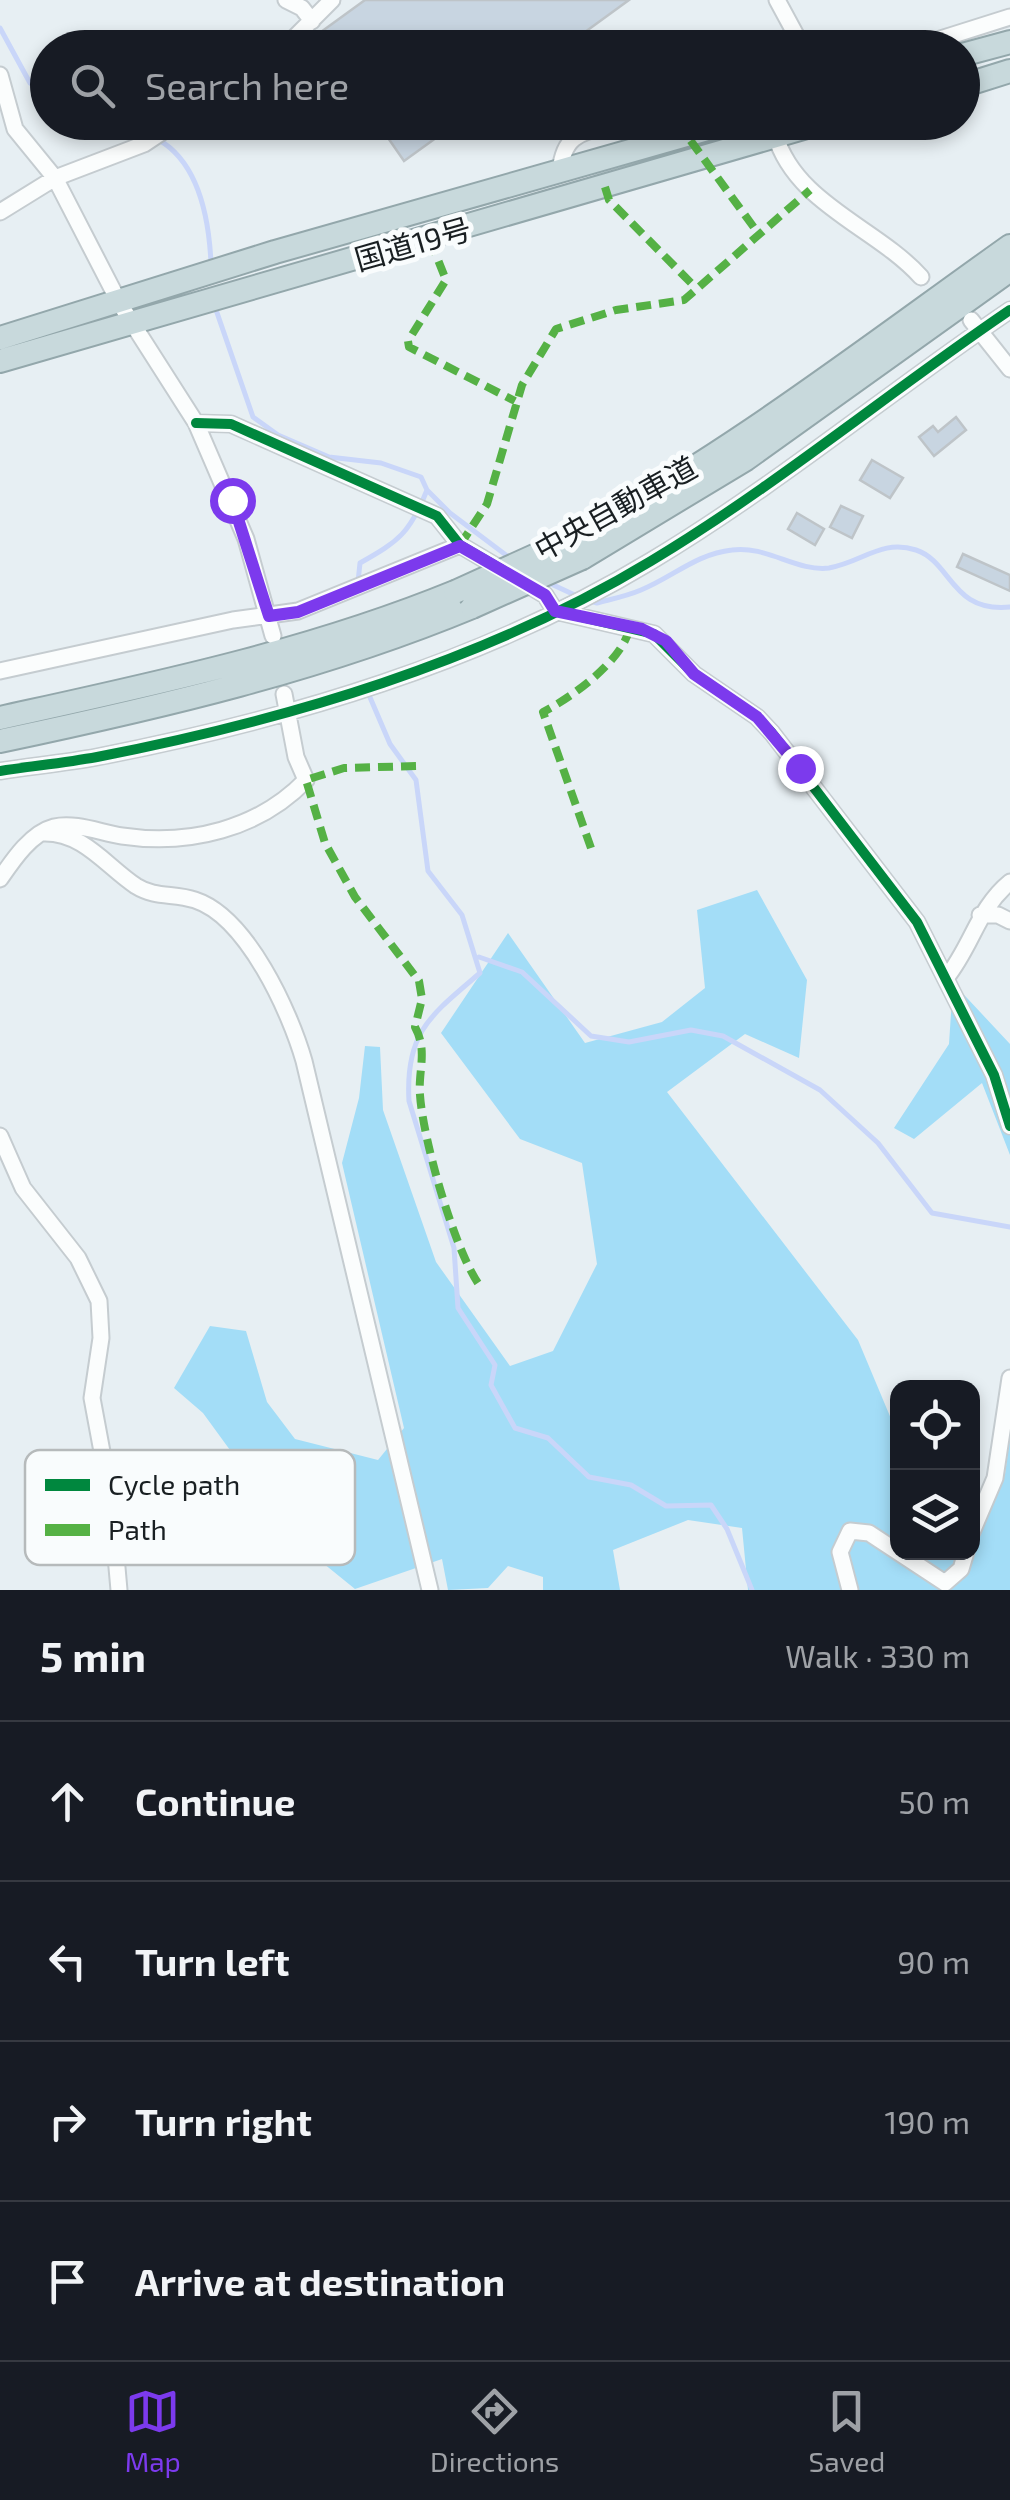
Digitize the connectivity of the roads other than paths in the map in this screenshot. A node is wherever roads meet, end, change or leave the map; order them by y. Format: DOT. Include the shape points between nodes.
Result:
graph roads {
  1 [pos="286,0"];
  2 [pos="332,0"];
  3 [pos="776,0"];
  4 [pos="1010,18"];
  5 [pos="312,22"];
  6 [pos="303,30"];
  7 [pos="794,30"];
  8 [pos="971,30"];
  9 [pos="1010,42"];
  10 [pos="980,51"];
  11 [pos="1010,71"];
  12 [pos="0,76"];
  13 [pos="980,80"];
  14 [pos="150,140"];
  15 [pos="568,140"];
  16 [pos="670,140"];
  17 [pos="755,140"];
  18 [pos="778,140"];
  19 [pos="560,172"];
  20 [pos="55,178"];
  21 [pos="0,212"];
  22 [pos="1010,246"];
  23 [pos="1010,270"];
  24 [pos="921,277"];
  25 [pos="1010,310"];
  26 [pos="125,314"];
  27 [pos="976,325"];
  28 [pos="0,338"];
  29 [pos="0,361"];
  30 [pos="1010,370"];
  31 [pos="196,422"];
  32 [pos="460,546"];
  33 [pos="578,548"];
  34 [pos="464,600"];
  35 [pos="560,608"];
  36 [pos="269,616"];
  37 [pos="272,636"];
  38 [pos="0,670"];
  39 [pos="285,702"];
  40 [pos="0,718"];
  41 [pos="0,742"];
  42 [pos="0,772"];
  43 [pos="45,833"];
  44 [pos="0,880"];
  45 [pos="1010,882"];
  46 [pos="980,916"];
  47 [pos="1010,922"];
  48 [pos="946,978"];
  49 [pos="1010,1068"];
  50 [pos="994,1075"];
  51 [pos="1010,1126"];
  52 [pos="0,1136"];
  53 [pos="1010,1378"];
  54 [pos="102,1450"];
  55 [pos="980,1513"];
  56 [pos="890,1547"];
  57 [pos="910,1560"];
  58 [pos="964,1560"];
  59 [pos="117,1565"];
  60 [pos="119,1590"];
  61 [pos="430,1590"];
  62 [pos="850,1590"];
  1 -- 5 [label="street"];
  2 -- 5 [label="street"];
  3 -- 7 [label="street"];
  4 -- 8 [label="street"];
  5 -- 6 [label="street"];
  9 -- 10 [label="highway"];
  11 -- 13 [label="highway"];
  12 -- 20 [label="street" via="15,129"];
  14 -- 20 [label="street"];
  15 -- 19 [label="street"];
  16 -- 19 [label="highway, 国道19号"];
  17 -- 26 [label="highway, 国道19号" via="234,296"];
  18 -- 24 [label="street" via="810,190 891,246"];
  19 -- 26 [label="highway, 国道19号" via="192,279"];
  20 -- 21 [label="street"];
  20 -- 26 [label="street"];
  22 -- 33 [label="highway, 中央自動車道"];
  23 -- 33 [label="highway, 中央自動車道" via="746,460"];
  25 -- 27 [label="street"];
  26 -- 28 [label="highway, 国道19号"];
  26 -- 29 [label="highway, 国道19号"];
  26 -- 31 [label="street"];
  27 -- 30 [label="street"];
  27 -- 35 [label="street" via="723,516"];
  31 -- 32 [label="street" via="231,424 410,502 437,516"];
  31 -- 36 [label="street" via="242,526"];
  32 -- 35 [label="street"];
  32 -- 36 [label="street" via="298,612"];
  33 -- 34 [label="highway, 中央自動車道, bridge"];
  34 -- 40 [label="highway, 中央自動車道" via="277,653"];
  34 -- 41 [label="highway, 中央自動車道" via="394,639 265,680"];
  35 -- 39 [label="street" via="373,686"];
  35 -- 48 [label="street" via="654,634 706,684 757,717 905,904"];
  36 -- 37 [label="street"];
  36 -- 38 [label="street"];
  39 -- 42 [label="street" via="96,758"];
  39 -- 43 [label="street" via="306,780 258,817 224,832 156,840 72,826"];
  43 -- 44 [label="street" via="16,856"];
  43 -- 61 [label="street" via="81,841 141,889 207,906 242,939 278,990 304,1060"];
  45 -- 46 [label="street"];
  46 -- 47 [label="street"];
  46 -- 48 [label="street" via="966,954"];
  48 -- 50 [label="street"];
  49 -- 50 [label="street"];
  50 -- 51 [label="street"];
  52 -- 54 [label="street" via="23,1188 78,1258 98,1301 101,1338 92,1398"];
  53 -- 55 [label="street" via="995,1478"];
  56 -- 62 [label="street" via="869,1533 850,1531 840,1552"];
  57 -- 58 [label="street" via="945,1583"];
  59 -- 60 [label="street"];
}
